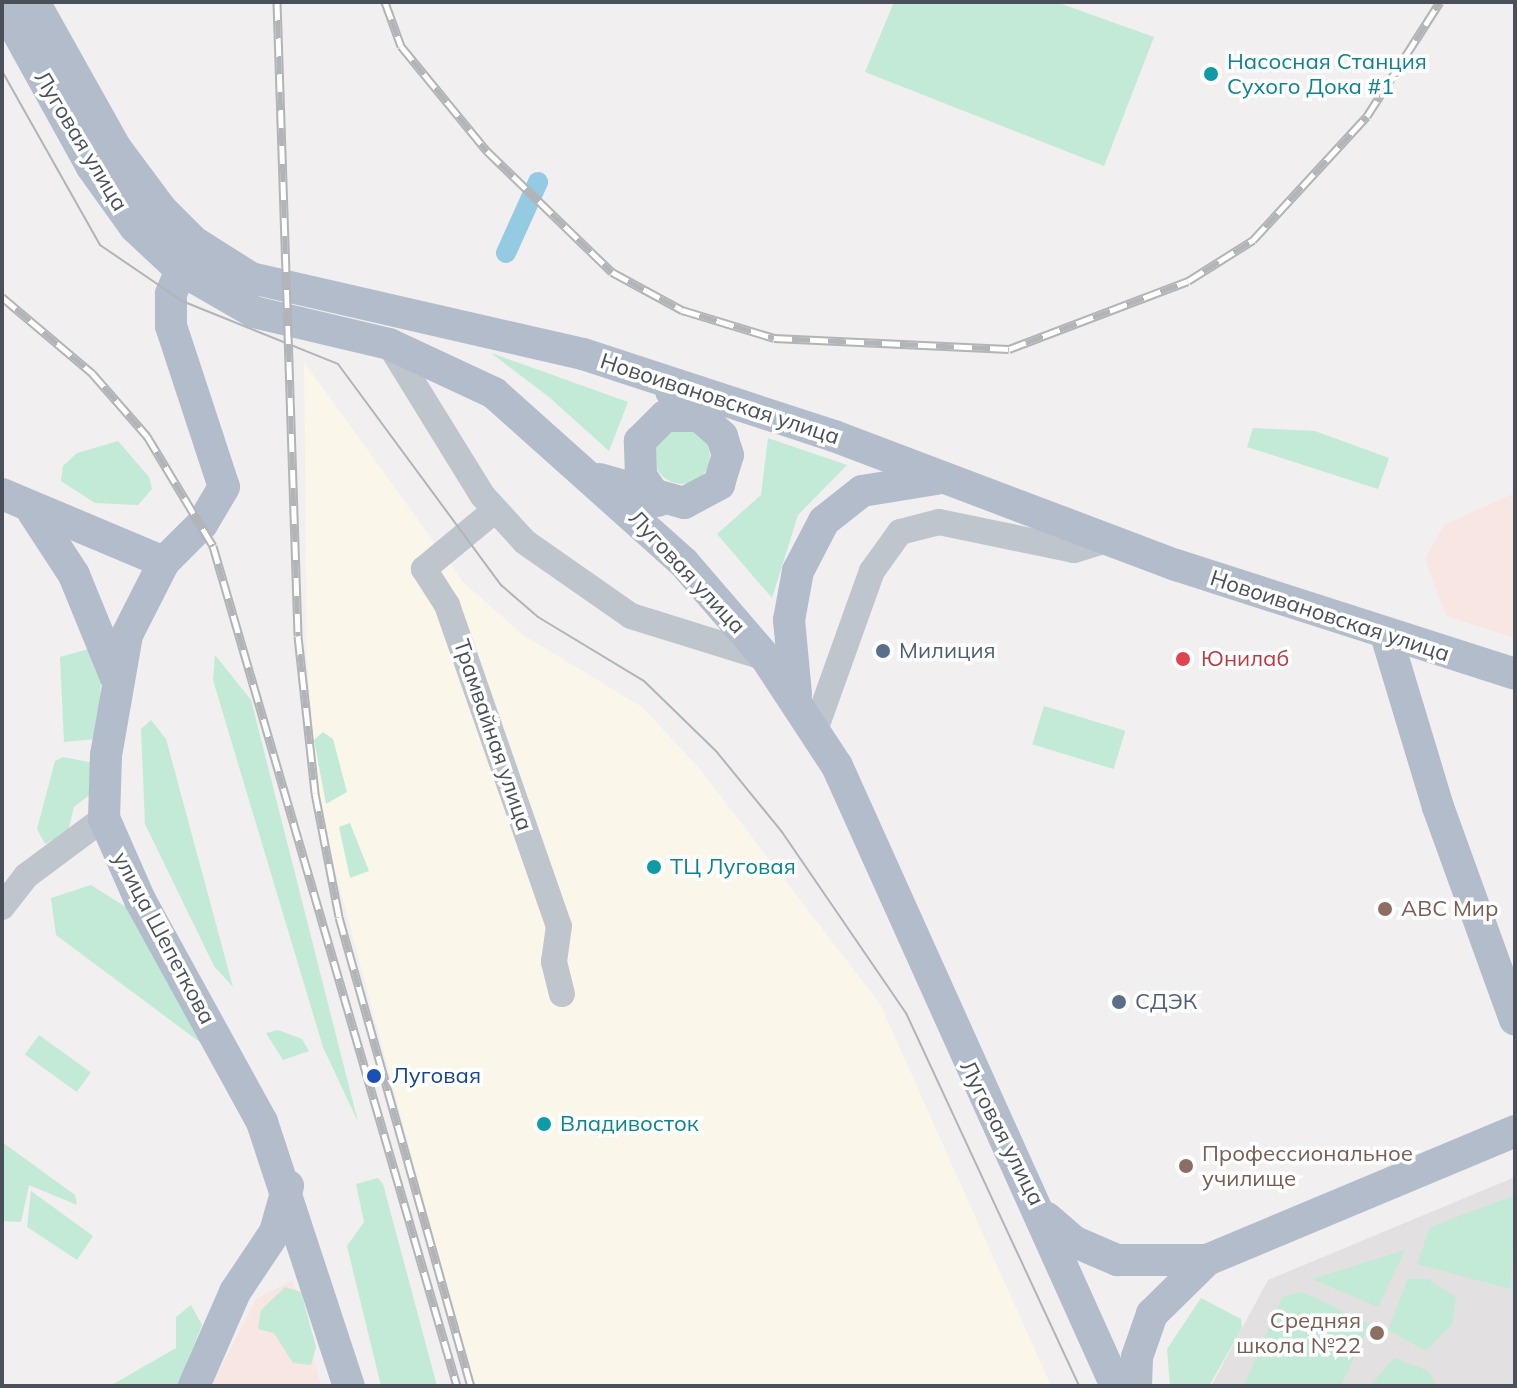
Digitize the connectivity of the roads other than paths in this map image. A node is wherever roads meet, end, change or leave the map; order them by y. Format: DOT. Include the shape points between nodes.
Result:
graph roads {
  1 [pos="34,2"];
  2 [pos="2,4"];
  3 [pos="181,270"];
  4 [pos="389,344"];
  5 [pos="657,379"];
  6 [pos="756,413"];
  7 [pos="700,416"];
  8 [pos="597,479"];
  9 [pos="951,479"];
  10 [pos="2,494"];
  11 [pos="655,494"];
  12 [pos="494,511"];
  13 [pos="33,512"];
  14 [pos="1107,540"];
  15 [pos="164,562"];
  16 [pos="684,563"];
  17 [pos="1387,638"];
  18 [pos="766,658"];
  19 [pos="1515,674"];
  20 [pos="116,678"];
  21 [pos="807,717"];
  22 [pos="104,818"];
  23 [pos="2,907"];
  24 [pos="562,994"];
  25 [pos="1515,1020"];
  26 [pos="1515,1131"];
  27 [pos="288,1186"];
  28 [pos="1042,1213"];
  29 [pos="312,1257"];
  30 [pos="1207,1260"];
  31 [pos="251,1265"];
  32 [pos="194,1386"];
  33 [pos="349,1386"];
  34 [pos="1116,1386"];
  35 [pos="1136,1386"];
  1 -- 5 [label="main road, Новоивановская улица" via="115,147 161,209 194,242 251,278 560,348"];
  2 -- 3 [label="main road, Луговая улица" via="92,167 135,227"];
  3 -- 4 [label="main road, Луговая улица" via="254,312"];
  3 -- 15 [label="main road, улица Шепеткова" via="171,294 171,326 224,487 202,524"];
  4 -- 8 [label="main road, Луговая улица" via="494,393"];
  4 -- 12 [label="street"];
  5 -- 6 [label="main road, Новоивановская улица"];
  5 -- 7 [label="main road"];
  6 -- 7 [label="main road"];
  6 -- 9 [label="main road, Новоивановская улица"];
  7 -- 11 [label="main road" via="676,413 646,430 637,464"];
  7 -- 11 [label="main road" via="726,445 719,484 694,501"];
  8 -- 11 [label="main road"];
  8 -- 16 [label="main road, Луговая улица"];
  9 -- 14 [label="main road, Новоивановская улица"];
  9 -- 21 [label="main road" via="882,484 824,521 798,571 789,620"];
  10 -- 13 [label="main road"];
  11 -- 16 [label="main road"];
  12 -- 18 [label="street" via="525,542 631,616"];
  12 -- 24 [label="street, Трамвайная улица" via="424,569 447,605 559,926 554,962"];
  13 -- 15 [label="main road"];
  13 -- 20 [label="main road" via="74,575"];
  14 -- 17 [label="main road, Новоивановская улица"];
  14 -- 21 [label="street" via="1074,550 939,522 900,532 872,571"];
  15 -- 20 [label="main road, улица Шепеткова" via="127,635"];
  16 -- 18 [label="main road, Луговая улица"];
  17 -- 19 [label="main road, Новоивановская улица"];
  17 -- 25 [label="main road" via="1439,811"];
  18 -- 21 [label="main road, Луговая улица"];
  20 -- 22 [label="main road, улица Шепеткова"];
  21 -- 28 [label="main road, Луговая улица"];
  22 -- 23 [label="street" via="26,876"];
  22 -- 27 [label="main road, улица Шепеткова" via="140,900 262,1122"];
  26 -- 30 [label="main road"];
  27 -- 29 [label="main road, улица Шепеткова"];
  27 -- 31 [label="main road" via="275,1232"];
  28 -- 30 [label="main road" via="1075,1242 1117,1260"];
  28 -- 34 [label="main road, Луговая улица"];
  29 -- 31 [label="main road" via="282,1245"];
  29 -- 33 [label="main road, улица Шепеткова"];
  30 -- 35 [label="main road" via="1152,1314"];
  31 -- 32 [label="main road"];
}
